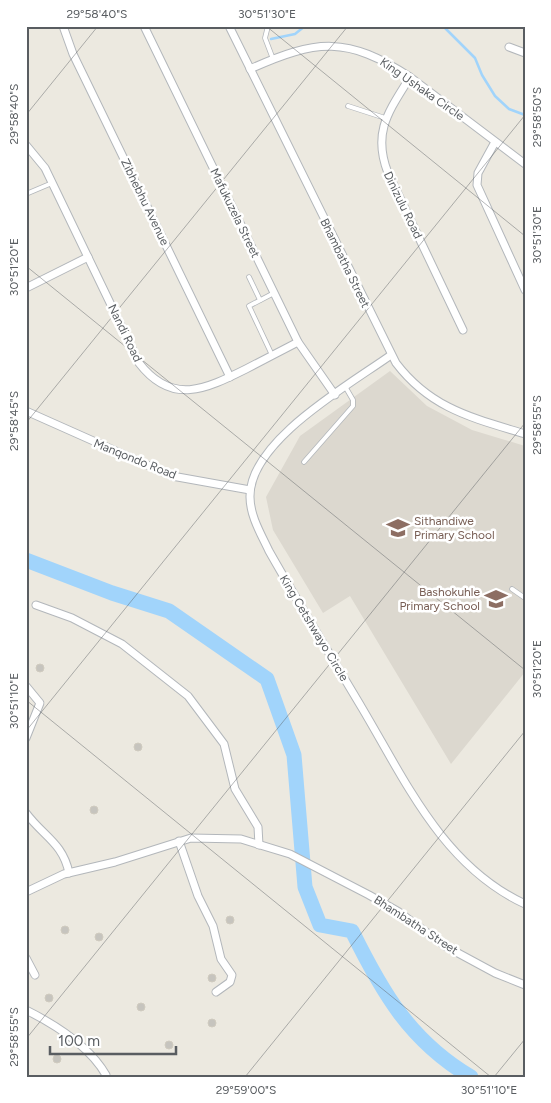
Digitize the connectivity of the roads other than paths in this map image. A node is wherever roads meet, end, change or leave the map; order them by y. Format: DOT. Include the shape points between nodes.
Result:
graph roads {
  1 [pos="62,26"];
  2 [pos="144,26"];
  3 [pos="229,26"];
  4 [pos="268,26"];
  5 [pos="508,47"];
  6 [pos="525,53"];
  7 [pos="273,59"];
  8 [pos="250,69"];
  9 [pos="410,77"];
  10 [pos="348,106"];
  11 [pos="386,118"];
  12 [pos="495,142"];
  13 [pos="26,145"];
  14 [pos="525,164"];
  15 [pos="52,183"];
  16 [pos="26,194"];
  17 [pos="88,257"];
  18 [pos="250,277"];
  19 [pos="26,288"];
  20 [pos="525,290"];
  21 [pos="274,293"];
  22 [pos="260,300"];
  23 [pos="463,330"];
  24 [pos="298,342"];
  25 [pos="391,355"];
  26 [pos="272,356"];
  27 [pos="230,377"];
  28 [pos="346,388"];
  29 [pos="335,395"];
  30 [pos="26,410"];
  31 [pos="525,434"];
  32 [pos="304,462"];
  33 [pos="250,490"];
  34 [pos="512,589"];
  35 [pos="525,598"];
  36 [pos="36,605"];
  37 [pos="26,686"];
  38 [pos="26,738"];
  39 [pos="26,813"];
  40 [pos="179,841"];
  41 [pos="256,844"];
  42 [pos="69,873"];
  43 [pos="26,892"];
  44 [pos="525,904"];
  45 [pos="26,958"];
  46 [pos="35,975"];
  47 [pos="525,985"];
  48 [pos="216,992"];
  49 [pos="26,1010"];
  50 [pos="106,1075"];
  1 -- 27 [label="street, Zibhebhu Avenue"];
  2 -- 21 [label="street, Mafukuzela Street"];
  3 -- 8 [label="street, Bhambatha Street"];
  4 -- 7 [label="lane" via="265,38"];
  5 -- 6 [label="street"];
  7 -- 8 [label="street, King Ushaka Circle"];
  7 -- 9 [label="street, King Ushaka Circle" via="313,46 337,46 377,58"];
  8 -- 25 [label="street, Bhambatha Street"];
  9 -- 11 [label="street, Dinizulu Road"];
  9 -- 12 [label="street, King Ushaka Circle"];
  10 -- 11 [label="lane"];
  11 -- 23 [label="street, Dinizulu Road" via="381,137 384,164"];
  12 -- 14 [label="street, King Ushaka Circle"];
  12 -- 20 [label="street" via="478,173 477,185"];
  13 -- 15 [label="street, Nandi Road" via="38,157"];
  15 -- 16 [label="lane"];
  15 -- 17 [label="street, Nandi Road"];
  17 -- 19 [label="street"];
  17 -- 27 [label="street, Nandi Road" via="139,363 151,376 165,385 184,390 207,388"];
  18 -- 22 [label="lane"];
  21 -- 22 [label="lane"];
  21 -- 24 [label="street, Mafukuzela Street"];
  22 -- 26 [label="lane" via="249,308"];
  24 -- 26 [label="street, Nandi Road"];
  24 -- 29 [label="street, Mafukuzela Street"];
  25 -- 28 [label="street, King Cetshwayo Circle"];
  25 -- 31 [label="street, Bhambatha Street" via="414,384 437,402 454,411"];
  26 -- 27 [label="street, Nandi Road"];
  28 -- 29 [label="street, King Cetshwayo Circle"];
  28 -- 32 [label="lane" via="353,400 352,406"];
  29 -- 33 [label="street, King Cetshwayo Circle" via="273,444 260,464"];
  30 -- 33 [label="street, Manqondo Road" via="172,476"];
  33 -- 44 [label="street, King Cetshwayo Circle" via="251,509 269,551 430,823 473,870 497,889"];
  34 -- 35 [label="lane"];
  36 -- 41 [label="street" via="84,624 122,644 188,696 224,744 235,789 258,827"];
  37 -- 38 [label="street" via="40,703"];
  39 -- 42 [label="street" via="60,848"];
  40 -- 41 [label="street, Bhambatha Street" via="228,837"];
  40 -- 42 [label="street, Bhambatha Street"];
  40 -- 48 [label="street" via="198,896 213,926 221,959 232,977 222,990"];
  41 -- 47 [label="street, Bhambatha Street" via="290,854 318,868 399,912 465,958"];
  42 -- 43 [label="street, Bhambatha Street"];
  45 -- 46 [label="street"];
  49 -- 50 [label="street" via="46,1020 91,1055"];
}
